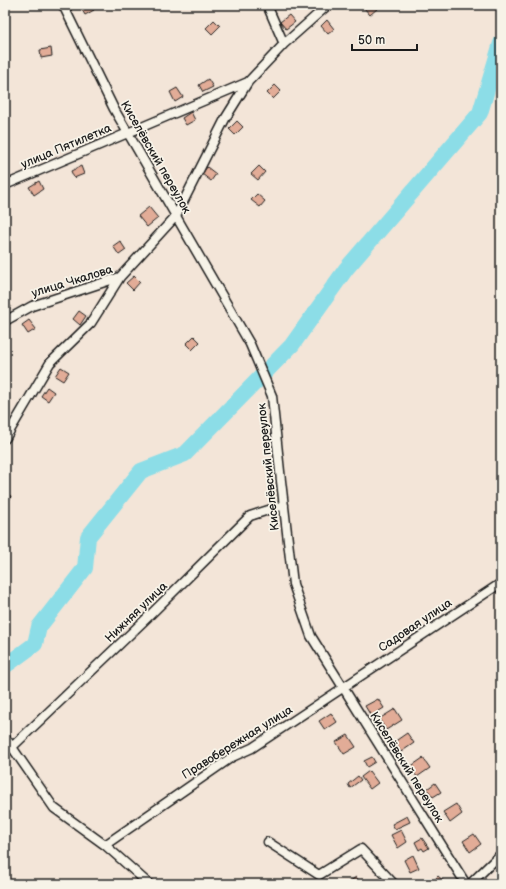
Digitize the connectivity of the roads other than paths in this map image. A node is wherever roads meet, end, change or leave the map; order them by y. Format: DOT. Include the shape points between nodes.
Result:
graph roads {
  1 [pos="63,5"];
  2 [pos="267,5"];
  3 [pos="328,5"];
  4 [pos="284,44"];
  5 [pos="248,82"];
  6 [pos="127,132"];
  7 [pos="5,185"];
  8 [pos="176,216"];
  9 [pos="120,277"];
  10 [pos="5,321"];
  11 [pos="9,425"];
  12 [pos="5,439"];
  13 [pos="284,505"];
  14 [pos="501,583"];
  15 [pos="343,688"];
  16 [pos="5,738"];
  17 [pos="11,748"];
  18 [pos="268,842"];
  19 [pos="105,845"];
  20 [pos="501,854"];
  21 [pos="149,884"];
  22 [pos="394,884"];
  23 [pos="466,884"];
  24 [pos="470,884"];
  1 -- 6 [label="street, Киселёвский переулок"];
  2 -- 4 [label="street"];
  3 -- 4 [label="street, улица Пятилетка"];
  4 -- 5 [label="street, улица Пятилетка"];
  5 -- 6 [label="street, улица Пятилетка"];
  5 -- 8 [label="street, улица Пятилетка" via="224,119"];
  6 -- 7 [label="street, улица Пятилетка"];
  6 -- 8 [label="street, Киселёвский переулок"];
  8 -- 9 [label="street, улица Пятилетка"];
  8 -- 13 [label="street, Киселёвский переулок" via="250,344 272,396"];
  9 -- 10 [label="street, улица Чкалова" via="32,306"];
  9 -- 11 [label="street, улица Чкалова" via="92,323 50,363"];
  11 -- 12 [label="street, улица Чкалова"];
  13 -- 15 [label="street, Киселёвский переулок" via="293,584 311,636"];
  13 -- 17 [label="street, Нижняя улица" via="250,516"];
  14 -- 15 [label="street, Садовая улица"];
  15 -- 19 [label="street, Правобережная улица" via="252,748 232,757"];
  15 -- 23 [label="street, Киселёвский переулок"];
  16 -- 17 [label="street"];
  17 -- 19 [label="street" via="54,808"];
  18 -- 22 [label="street" via="319,875 361,849"];
  19 -- 21 [label="street"];
  20 -- 24 [label="street"];
}
